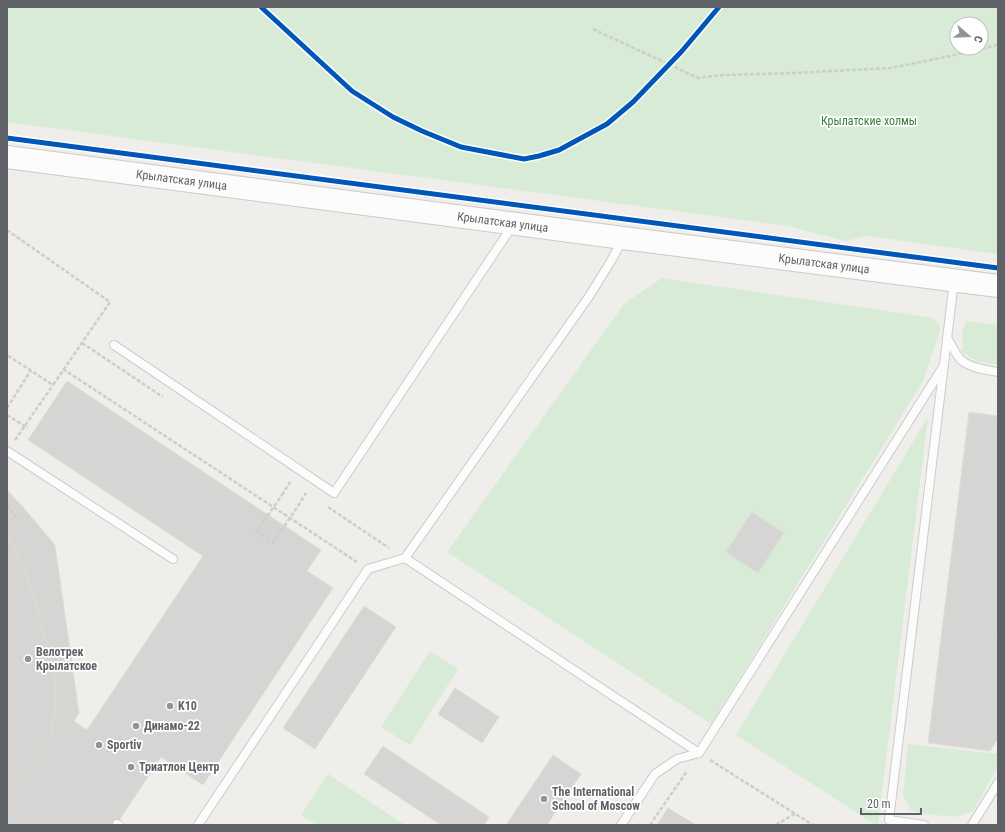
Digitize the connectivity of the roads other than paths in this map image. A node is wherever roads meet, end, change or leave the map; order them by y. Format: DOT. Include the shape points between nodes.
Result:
graph roads {
  1 [pos="7,157"];
  2 [pos="513,224"];
  3 [pos="623,238"];
  4 [pos="954,280"];
  5 [pos="998,286"];
  6 [pos="948,338"];
  7 [pos="114,346"];
  8 [pos="944,365"];
  9 [pos="998,372"];
  10 [pos="7,451"];
  11 [pos="405,558"];
  12 [pos="173,559"];
  13 [pos="699,753"];
  14 [pos="998,783"];
  15 [pos="198,825"];
  16 [pos="621,825"];
  17 [pos="924,825"];
  18 [pos="972,825"];
  1 -- 2 [label="main road, Крылатская улица"];
  2 -- 3 [label="main road, Крылатская улица"];
  2 -- 7 [label="lane" via="334,493"];
  3 -- 4 [label="main road, Крылатская улица"];
  3 -- 11 [label="lane" via="590,294"];
  4 -- 5 [label="main road, Крылатская улица"];
  4 -- 6 [label="lane"];
  6 -- 8 [label="lane"];
  6 -- 9 [label="lane" via="960,359"];
  8 -- 13 [label="lane"];
  8 -- 17 [label="lane" via="889,820"];
  10 -- 12 [label="lane"];
  11 -- 13 [label="lane"];
  11 -- 15 [label="lane" via="368,569"];
  13 -- 16 [label="lane" via="677,759 655,774"];
  14 -- 18 [label="lane"];
}
